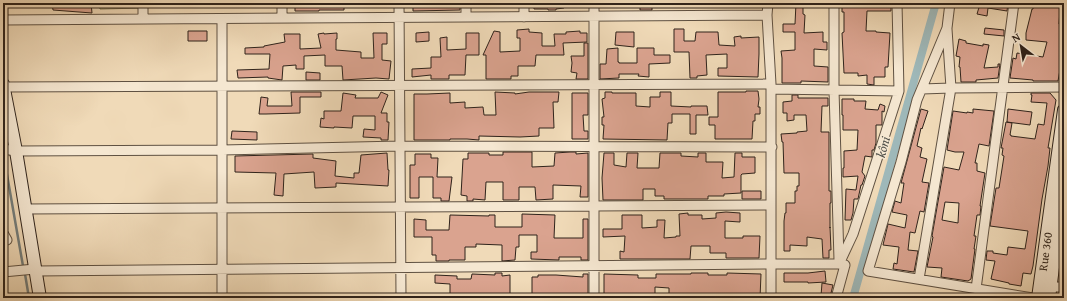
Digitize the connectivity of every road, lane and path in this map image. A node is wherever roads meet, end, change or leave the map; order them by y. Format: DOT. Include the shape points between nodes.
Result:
graph roads {
  1 [pos="143,3"];
  2 [pos="282,3"];
  3 [pos="399,3"];
  4 [pos="466,3"];
  5 [pos="524,3"];
  6 [pos="594,3"];
  7 [pos="768,3"];
  8 [pos="834,3"];
  9 [pos="897,3"];
  10 [pos="950,3"];
  11 [pos="1014,3"];
  12 [pos="767,15"];
  13 [pos="466,17"];
  14 [pos="524,17"];
  15 [pos="594,17"];
  16 [pos="282,18"];
  17 [pos="399,18"];
  18 [pos="143,19"];
  19 [pos="222,19"];
  20 [pos="3,20"];
  21 [pos="947,28"];
  22 [pos="3,84"];
  23 [pos="594,84"];
  24 [pos="399,85"];
  25 [pos="222,86"];
  26 [pos="3,87"];
  27 [pos="772,87"];
  28 [pos="1064,87"];
  29 [pos="951,88"];
  30 [pos="1003,88"];
  31 [pos="922,89"];
  32 [pos="834,90"];
  33 [pos="898,91"];
  34 [pos="1064,110"];
  35 [pos="400,146"];
  36 [pos="594,146"];
  37 [pos="772,147"];
  38 [pos="3,149"];
  39 [pos="16,150"];
  40 [pos="222,150"];
  41 [pos="3,155"];
  42 [pos="1064,183"];
  43 [pos="771,205"];
  44 [pos="594,206"];
  45 [pos="400,207"];
  46 [pos="222,208"];
  47 [pos="25,209"];
  48 [pos="771,264"];
  49 [pos="839,264"];
  50 [pos="594,265"];
  51 [pos="400,267"];
  52 [pos="222,269"];
  53 [pos="35,270"];
  54 [pos="3,272"];
  55 [pos="919,279"];
  56 [pos="1064,287"];
  57 [pos="976,289"];
  58 [pos="1049,293"];
  59 [pos="40,298"];
  60 [pos="222,298"];
  61 [pos="401,298"];
  62 [pos="594,298"];
  63 [pos="771,298"];
  64 [pos="836,298"];
  65 [pos="1033,298"];
  66 [pos="1038,298"];
  1 -- 18 [label="street"];
  2 -- 16 [label="street"];
  3 -- 17 [label="street"];
  4 -- 13 [label="street"];
  5 -- 14 [label="street"];
  6 -- 15 [label="street"];
  7 -- 12 [label="street"];
  8 -- 32 [label="street"];
  9 -- 33 [label="street"];
  10 -- 21 [label="street"];
  11 -- 30 [label="street"];
  12 -- 15 [label="street"];
  12 -- 27 [label="street"];
  13 -- 14 [label="street"];
  13 -- 17 [label="street"];
  14 -- 15 [label="street"];
  15 -- 23 [label="street"];
  16 -- 17 [label="street"];
  16 -- 19 [label="street"];
  17 -- 24 [label="street"];
  18 -- 19 [label="street"];
  18 -- 20 [label="street"];
  19 -- 25 [label="street"];
  21 -- 29 [label="street"];
  21 -- 31 [label="street"];
  22 -- 26 [label="main road"];
  23 -- 24 [label="street"];
  23 -- 27 [label="street"];
  23 -- 36 [label="street"];
  24 -- 25 [label="street"];
  24 -- 35 [label="street"];
  25 -- 26 [label="street"];
  25 -- 40 [label="street"];
  26 -- 39 [label="main road"];
  27 -- 32 [label="street"];
  27 -- 37 [label="street"];
  28 -- 30 [label="street"];
  29 -- 30 [label="street"];
  29 -- 31 [label="street"];
  29 -- 55 [label="street"];
  30 -- 57 [label="street"];
  31 -- 55 [label="street" via="868,271"];
  32 -- 33 [label="street"];
  32 -- 49 [label="street"];
  33 -- 49 [label="street" via="853,234"];
  34 -- 66 [label="main road, Rue 360"];
  35 -- 36 [label="street"];
  35 -- 40 [label="street"];
  35 -- 45 [label="street"];
  36 -- 37 [label="street"];
  36 -- 44 [label="street"];
  37 -- 43 [label="street"];
  38 -- 39 [label="street"];
  39 -- 40 [label="street"];
  39 -- 41 [label="street"];
  39 -- 47 [label="main road"];
  40 -- 46 [label="street"];
  42 -- 58 [label="main road, Rue 360"];
  43 -- 44 [label="street"];
  43 -- 48 [label="street"];
  44 -- 45 [label="street"];
  44 -- 50 [label="street"];
  45 -- 46 [label="street"];
  45 -- 51 [label="street"];
  46 -- 47 [label="street"];
  46 -- 52 [label="street"];
  47 -- 53 [label="main road"];
  48 -- 49 [label="street"];
  48 -- 50 [label="street"];
  48 -- 63 [label="street"];
  49 -- 64 [label="street" via="845,265"];
  50 -- 51 [label="street"];
  50 -- 62 [label="street"];
  51 -- 52 [label="street"];
  51 -- 61 [label="street"];
  52 -- 53 [label="street"];
  52 -- 60 [label="street"];
  53 -- 54 [label="street"];
  53 -- 59 [label="main road"];
  55 -- 57 [label="street"];
  56 -- 58 [label="street"];
  57 -- 65 [label="street"];
}
